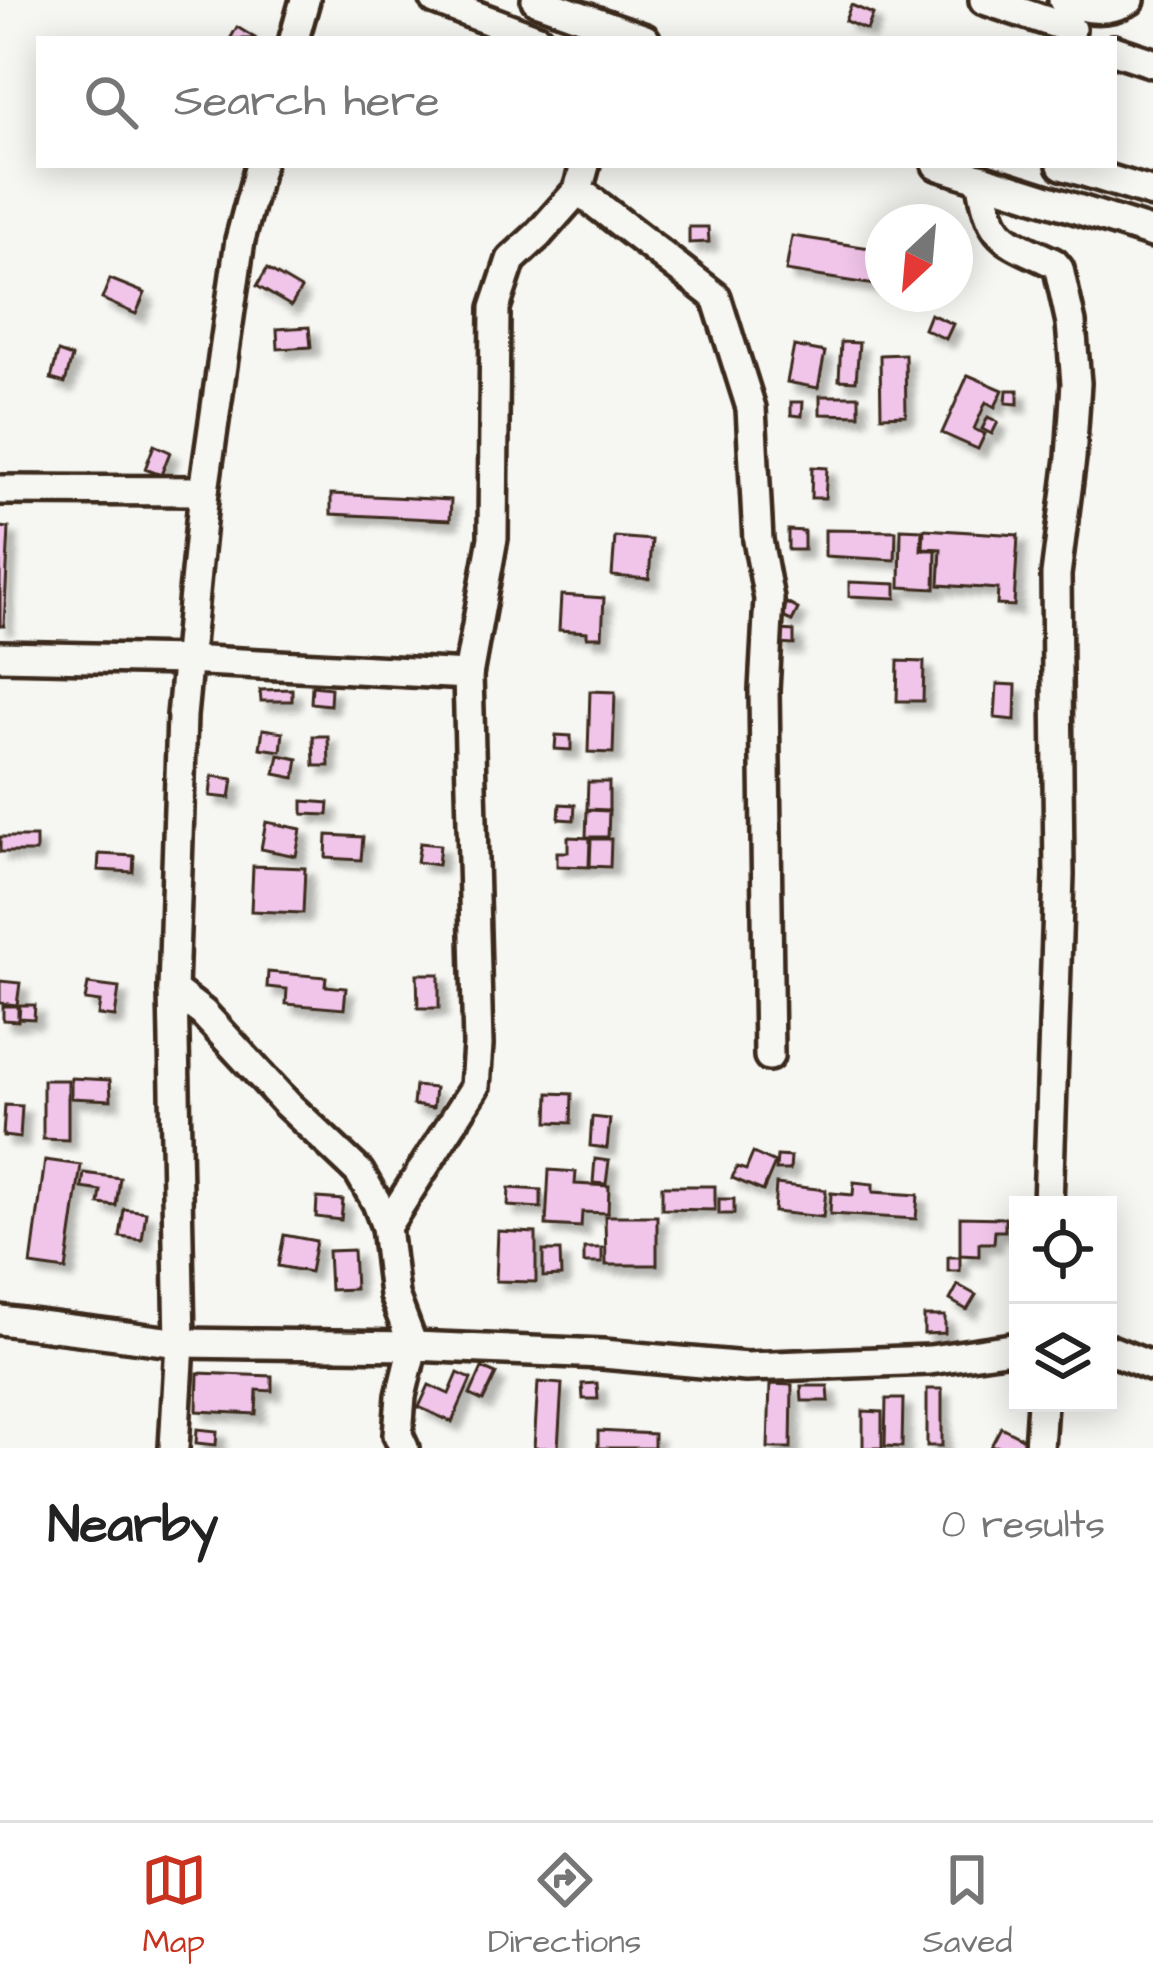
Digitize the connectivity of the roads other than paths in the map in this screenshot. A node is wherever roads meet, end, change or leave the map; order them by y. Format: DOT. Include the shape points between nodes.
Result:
graph roads {
  1 [pos="305,0"];
  2 [pos="435,0"];
  3 [pos="536,0"];
  4 [pos="985,0"];
  5 [pos="1130,0"];
  6 [pos="1070,25"];
  7 [pos="295,36"];
  8 [pos="530,36"];
  9 [pos="627,36"];
  10 [pos="1117,51"];
  11 [pos="1153,62"];
  12 [pos="259,168"];
  13 [pos="947,168"];
  14 [pos="1072,168"];
  15 [pos="582,177"];
  16 [pos="981,178"];
  17 [pos="1023,178"];
  18 [pos="1153,194"];
  19 [pos="1153,232"];
  20 [pos="0,490"];
  21 [pos="204,491"];
  22 [pos="0,656"];
  23 [pos="186,660"];
  24 [pos="468,674"];
  25 [pos="173,990"];
  26 [pos="769,1056"];
  27 [pos="1048,1196"];
  28 [pos="386,1227"];
  29 [pos="0,1321"];
  30 [pos="180,1342"];
  31 [pos="413,1346"];
  32 [pos="1009,1348"];
  33 [pos="1117,1353"];
  34 [pos="1153,1367"];
  35 [pos="1042,1412"];
  36 [pos="174,1448"];
  37 [pos="404,1448"];
  38 [pos="1040,1448"];
  1 -- 7 [label="street"];
  2 -- 8 [label="street"];
  3 -- 9 [label="street"];
  4 -- 6 [label="street"];
  5 -- 6 [label="street"];
  10 -- 11 [label="street"];
  12 -- 21 [label="street" via="240,240"];
  13 -- 16 [label="street"];
  14 -- 18 [label="street"];
  15 -- 24 [label="street" via="511,260 495,308 493,538"];
  15 -- 26 [label="street" via="716,297 751,407 758,540 770,599"];
  16 -- 17 [label="street"];
  16 -- 27 [label="street" via="992,225 1004,240 1059,269 1076,383 1056,575 1059,875"];
  17 -- 19 [label="street"];
  20 -- 21 [label="street"];
  21 -- 23 [label="street"];
  22 -- 23 [label="street"];
  23 -- 24 [label="street"];
  23 -- 25 [label="street"];
  24 -- 28 [label="street" via="476,1087"];
  25 -- 28 [label="street" via="359,1172"];
  25 -- 30 [label="street"];
  28 -- 31 [label="street" via="394,1295"];
  29 -- 30 [label="street"];
  30 -- 31 [label="street"];
  30 -- 36 [label="street"];
  31 -- 32 [label="street" via="746,1367 930,1360"];
  31 -- 37 [label="street" via="401,1396"];
  33 -- 34 [label="street"];
  35 -- 38 [label="street"];
}
